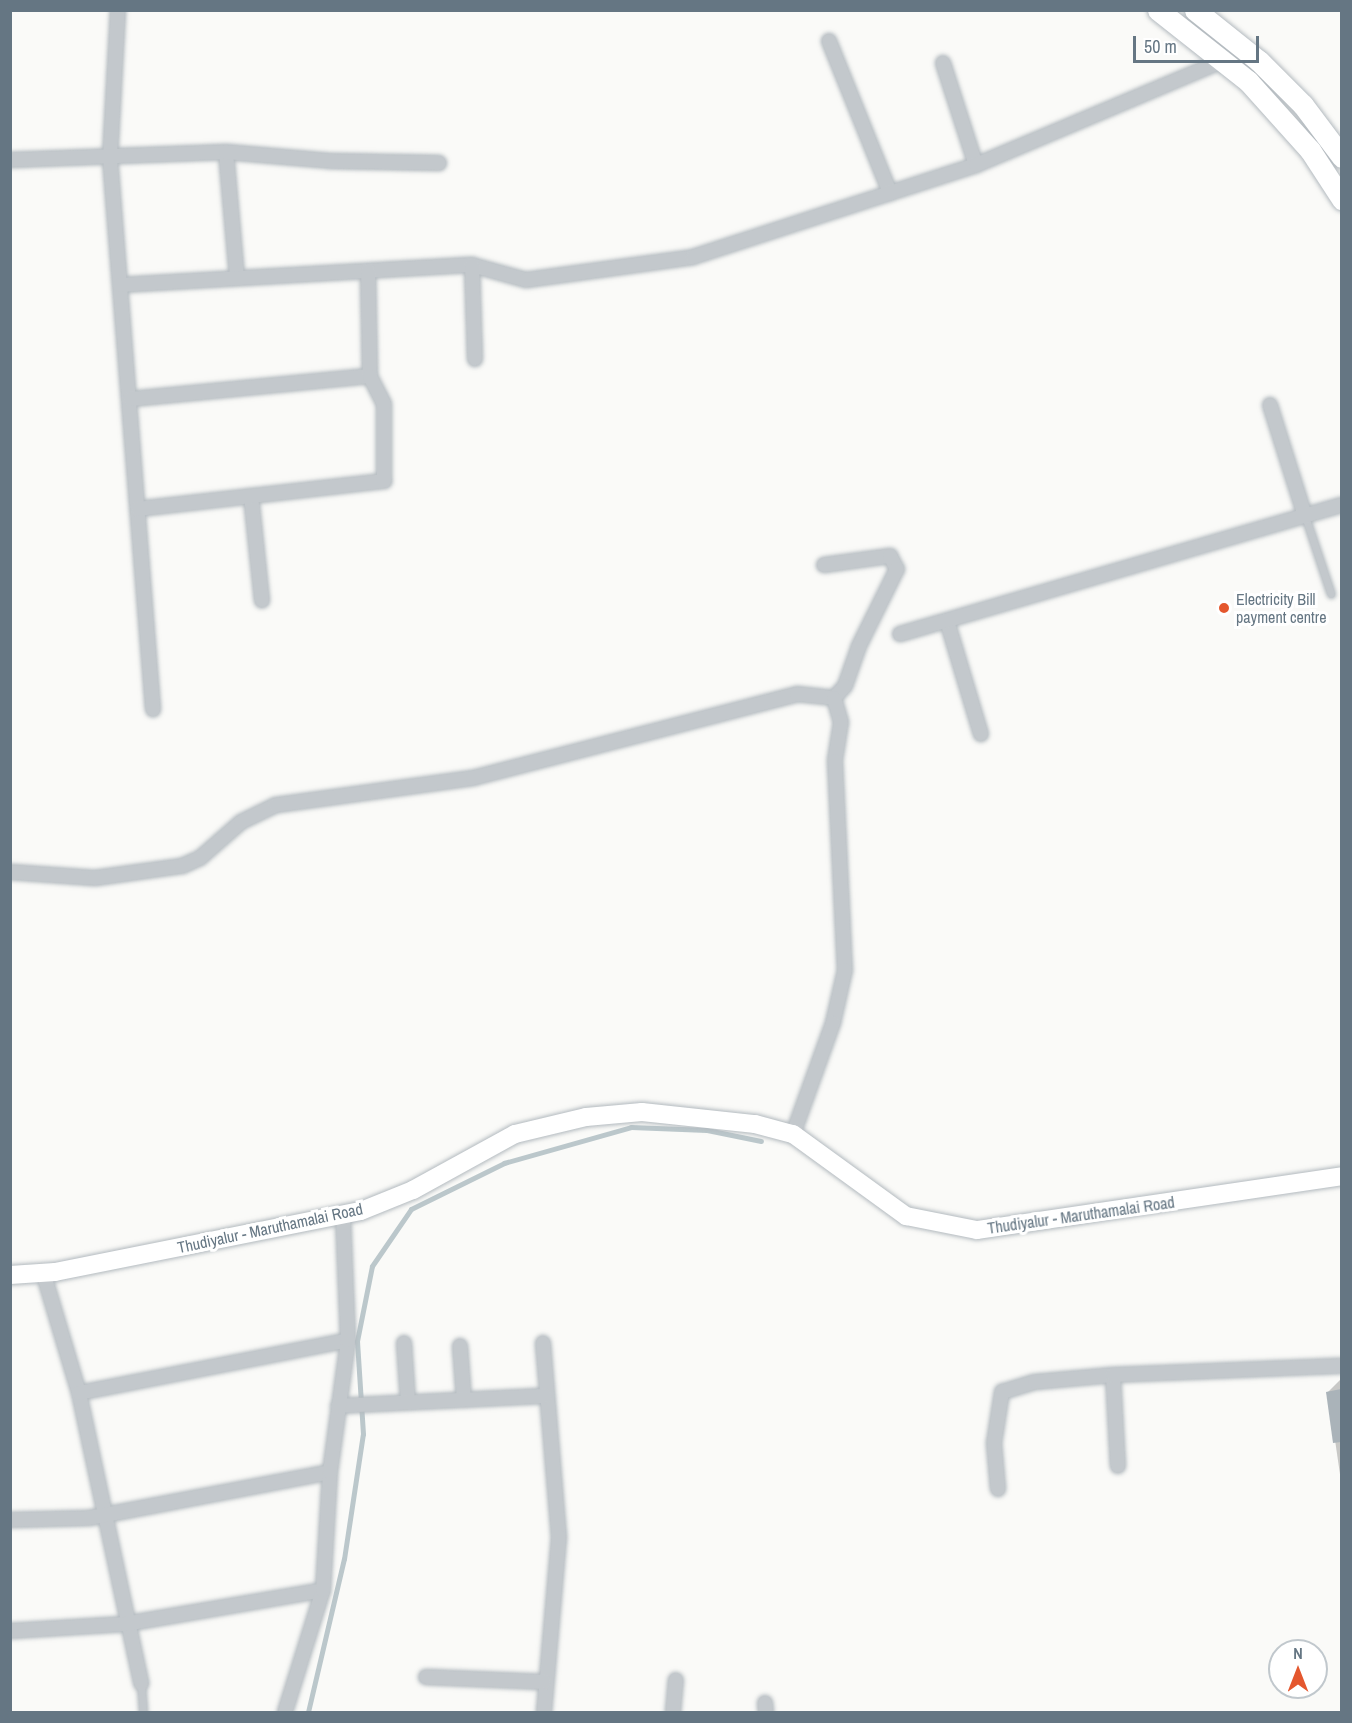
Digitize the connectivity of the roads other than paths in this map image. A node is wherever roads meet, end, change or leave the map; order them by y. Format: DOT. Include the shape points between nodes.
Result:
graph roads {
  1 [pos="118,10"];
  2 [pos="1158,10"];
  3 [pos="1195,10"];
  4 [pos="829,41"];
  5 [pos="1222,60"];
  6 [pos="943,63"];
  7 [pos="226,152"];
  8 [pos="1341,157"];
  9 [pos="110,158"];
  10 [pos="10,160"];
  11 [pos="439,163"];
  12 [pos="976,165"];
  13 [pos="890,193"];
  14 [pos="1341,199"];
  15 [pos="472,265"];
  16 [pos="368,270"];
  17 [pos="237,278"];
  18 [pos="120,285"];
  19 [pos="475,359"];
  20 [pos="370,376"];
  21 [pos="130,399"];
  22 [pos="1269,405"];
  23 [pos="251,496"];
  24 [pos="1341,505"];
  25 [pos="138,509"];
  26 [pos="1305,516"];
  27 [pos="824,565"];
  28 [pos="1331,594"];
  29 [pos="262,600"];
  30 [pos="947,621"];
  31 [pos="900,634"];
  32 [pos="834,698"];
  33 [pos="153,709"];
  34 [pos="981,734"];
  35 [pos="10,872"];
  36 [pos="793,1134"];
  37 [pos="1341,1176"];
  38 [pos="343,1215"];
  39 [pos="43,1272"];
  40 [pos="10,1275"];
  41 [pos="348,1340"];
  42 [pos="404,1343"];
  43 [pos="543,1343"];
  44 [pos="460,1346"];
  45 [pos="1341,1366"];
  46 [pos="1113,1375"];
  47 [pos="79,1393"];
  48 [pos="545,1395"];
  49 [pos="464,1400"];
  50 [pos="408,1402"];
  51 [pos="338,1406"];
  52 [pos="1118,1466"];
  53 [pos="330,1472"];
  54 [pos="998,1489"];
  55 [pos="103,1513"];
  56 [pos="10,1520"];
  57 [pos="323,1590"];
  58 [pos="125,1624"];
  59 [pos="10,1630"];
  60 [pos="426,1677"];
  61 [pos="676,1680"];
  62 [pos="141,1683"];
  63 [pos="544,1683"];
  64 [pos="143,1713"];
  65 [pos="285,1713"];
  66 [pos="543,1713"];
  67 [pos="673,1713"];
  1 -- 9 [label="street"];
  2 -- 5 [label="highway"];
  3 -- 8 [label="highway" via="1259,61 1303,105"];
  4 -- 13 [label="street"];
  5 -- 12 [label="street"];
  5 -- 14 [label="highway" via="1248,81 1310,150"];
  6 -- 12 [label="street"];
  7 -- 9 [label="street"];
  7 -- 11 [label="street" via="330,161"];
  7 -- 17 [label="street"];
  9 -- 10 [label="street"];
  9 -- 18 [label="street"];
  12 -- 13 [label="street"];
  13 -- 15 [label="street" via="693,257 525,280"];
  15 -- 16 [label="street"];
  15 -- 19 [label="street"];
  16 -- 17 [label="street"];
  16 -- 20 [label="street"];
  17 -- 18 [label="street"];
  18 -- 21 [label="street"];
  20 -- 21 [label="street"];
  20 -- 23 [label="street" via="384,404 384,480"];
  21 -- 25 [label="street"];
  22 -- 26 [label="street"];
  23 -- 25 [label="street"];
  23 -- 29 [label="street"];
  24 -- 26 [label="street"];
  25 -- 33 [label="street"];
  26 -- 28 [label="lane"];
  26 -- 30 [label="street"];
  27 -- 32 [label="street" via="890,556 897,569 859,646 845,686"];
  30 -- 31 [label="street"];
  30 -- 34 [label="street"];
  32 -- 35 [label="street" via="797,694 473,778 276,805 241,822 200,858 182,866 95,878"];
  32 -- 36 [label="street" via="841,722 835,761 845,970 833,1023"];
  36 -- 37 [label="main road, Thudiyalur - Maruthamalai Road" via="906,1216 977,1230"];
  36 -- 38 [label="main road, Thudiyalur - Maruthamalai Road" via="755,1124 675,1114 642,1112 586,1118 515,1134 413,1190"];
  38 -- 39 [label="main road, Thudiyalur - Maruthamalai Road"];
  38 -- 41 [label="street"];
  39 -- 40 [label="main road, Thudiyalur - Maruthamalai Road"];
  39 -- 47 [label="street"];
  41 -- 47 [label="street"];
  41 -- 51 [label="street"];
  42 -- 50 [label="street"];
  43 -- 48 [label="street"];
  44 -- 49 [label="street"];
  45 -- 46 [label="street"];
  46 -- 52 [label="street"];
  46 -- 54 [label="street" via="1035,1382 1002,1392 994,1443"];
  47 -- 55 [label="street"];
  48 -- 49 [label="street"];
  48 -- 63 [label="street" via="559,1537"];
  49 -- 50 [label="street"];
  50 -- 51 [label="street"];
  51 -- 53 [label="street"];
  53 -- 55 [label="street"];
  53 -- 57 [label="street"];
  55 -- 56 [label="street" via="89,1518"];
  55 -- 58 [label="street"];
  57 -- 58 [label="street"];
  57 -- 65 [label="street"];
  58 -- 59 [label="street"];
  58 -- 62 [label="street"];
  60 -- 63 [label="street"];
  61 -- 67 [label="street"];
  62 -- 64 [label="lane"];
  63 -- 66 [label="street"];
}
